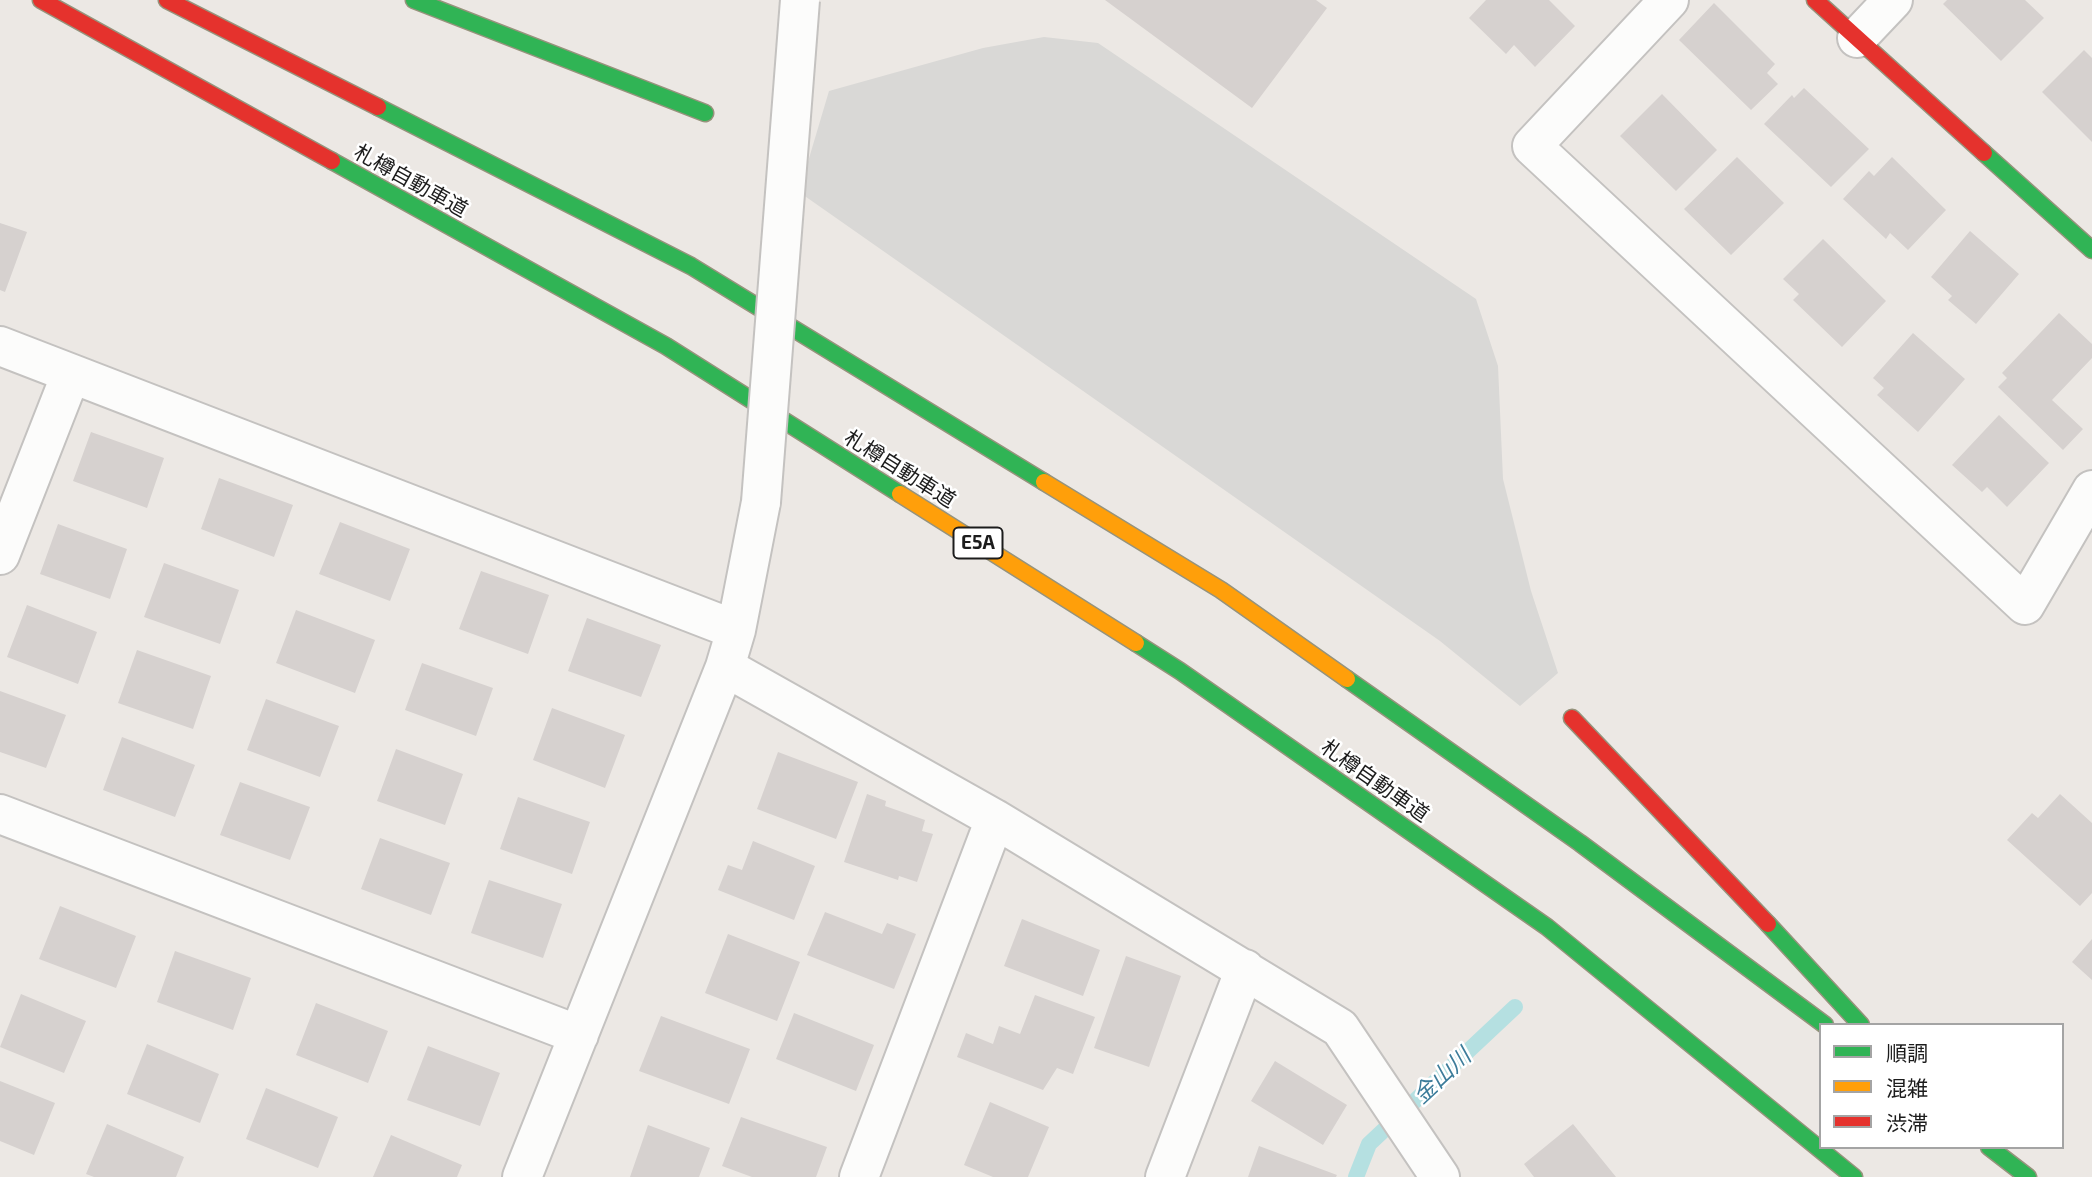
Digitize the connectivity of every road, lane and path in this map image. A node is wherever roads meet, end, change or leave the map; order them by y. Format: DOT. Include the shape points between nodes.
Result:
graph roads {
  1 [pos="41,0"];
  2 [pos="167,0"];
  3 [pos="414,0"];
  4 [pos="800,0"];
  5 [pos="1669,0"];
  6 [pos="1815,0"];
  7 [pos="1893,0"];
  8 [pos="1857,38"];
  9 [pos="705,113"];
  10 [pos="2092,250"];
  11 [pos="0,346"];
  12 [pos="71,373"];
  13 [pos="2092,490"];
  14 [pos="0,555"];
  15 [pos="736,631"];
  16 [pos="725,667"];
  17 [pos="1572,718"];
  18 [pos="0,814"];
  19 [pos="995,820"];
  20 [pos="1245,970"];
  21 [pos="1822,1023"];
  22 [pos="1859,1023"];
  23 [pos="579,1035"];
  24 [pos="1819,1148"];
  25 [pos="1820,1149"];
  26 [pos="1992,1149"];
  27 [pos="1425,1164"];
  28 [pos="522,1177"];
  29 [pos="859,1177"];
  30 [pos="1165,1177"];
  31 [pos="1854,1177"];
  32 [pos="2028,1177"];
  1 -- 24 [label="main road, 札樽自動車道 / E5A" via="666,346 1180,671 1547,927"];
  2 -- 21 [label="main road" via="691,266 1221,590 1580,843"];
  3 -- 9 [label="main road"];
  4 -- 15 [label="street, bridge" via="761,502"];
  5 -- 13 [label="street" via="1532,146 2025,605"];
  6 -- 8 [label="main road"];
  7 -- 8 [label="street"];
  8 -- 10 [label="main road"];
  11 -- 12 [label="street"];
  12 -- 14 [label="street"];
  12 -- 15 [label="street"];
  15 -- 16 [label="street"];
  16 -- 19 [label="street"];
  16 -- 23 [label="street"];
  17 -- 22 [label="main road"];
  18 -- 23 [label="street"];
  19 -- 20 [label="street"];
  19 -- 29 [label="street"];
  20 -- 27 [label="street" via="1340,1028"];
  20 -- 30 [label="street"];
  23 -- 28 [label="street"];
  25 -- 31 [label="main road, 札樽自動車道 / E5A"];
  26 -- 32 [label="main road"];
}
